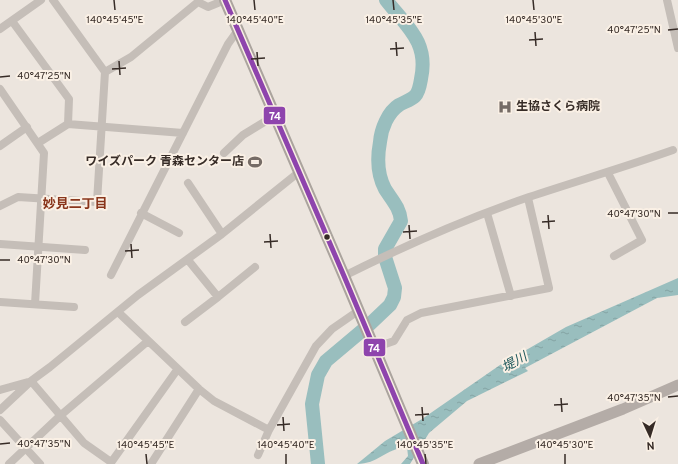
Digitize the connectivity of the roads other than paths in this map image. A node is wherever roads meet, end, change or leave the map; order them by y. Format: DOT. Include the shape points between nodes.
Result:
graph roads {
  1 [pos="41,0"];
  2 [pos="53,0"];
  3 [pos="225,0"];
  4 [pos="667,0"];
  5 [pos="12,21"];
  6 [pos="0,29"];
  7 [pos="238,30"];
  8 [pos="678,48"];
  9 [pos="105,72"];
  10 [pos="0,89"];
  11 [pos="274,116"];
  12 [pos="68,124"];
  13 [pos="27,127"];
  14 [pos="103,128"];
  15 [pos="183,133"];
  16 [pos="38,144"];
  17 [pos="0,146"];
  18 [pos="673,150"];
  19 [pos="224,153"];
  20 [pos="299,172"];
  21 [pos="608,173"];
  22 [pos="188,183"];
  23 [pos="42,198"];
  24 [pos="528,198"];
  25 [pos="0,206"];
  26 [pos="141,213"];
  27 [pos="487,213"];
  28 [pos="179,232"];
  29 [pos="222,234"];
  30 [pos="0,244"];
  31 [pos="39,247"];
  32 [pos="85,250"];
  33 [pos="614,256"];
  34 [pos="188,260"];
  35 [pos="255,267"];
  36 [pos="111,275"];
  37 [pos="344,276"];
  38 [pos="511,296"];
  39 [pos="218,297"];
  40 [pos="0,302"];
  41 [pos="35,304"];
  42 [pos="74,307"];
  43 [pos="118,312"];
  44 [pos="360,314"];
  45 [pos="184,322"];
  46 [pos="148,341"];
  47 [pos="373,346"];
  48 [pos="177,370"];
  49 [pos="31,381"];
  50 [pos="678,385"];
  51 [pos="199,389"];
  52 [pos="0,390"];
  53 [pos="0,410"];
  54 [pos="61,415"];
  55 [pos="0,420"];
  56 [pos="269,430"];
  57 [pos="26,448"];
  58 [pos="258,455"];
  59 [pos="111,463"];
  60 [pos="9,464"];
  61 [pos="40,464"];
  62 [pos="151,464"];
  63 [pos="423,464"];
  64 [pos="479,464"];
  1 -- 5 [label="street"];
  2 -- 9 [label="street"];
  3 -- 7 [label="highway"];
  3 -- 9 [label="street" via="208,7 198,2 131,57"];
  4 -- 8 [label="street"];
  5 -- 6 [label="street"];
  5 -- 12 [label="street" via="69,99"];
  7 -- 11 [label="highway"];
  7 -- 15 [label="street" via="228,44"];
  9 -- 14 [label="street"];
  10 -- 13 [label="street"];
  11 -- 19 [label="street" via="243,135"];
  11 -- 20 [label="highway"];
  12 -- 14 [label="street"];
  12 -- 16 [label="street"];
  13 -- 16 [label="street"];
  13 -- 17 [label="street"];
  14 -- 15 [label="street"];
  14 -- 23 [label="street" via="97,202"];
  15 -- 26 [label="street"];
  16 -- 23 [label="street" via="45,160"];
  18 -- 21 [label="street"];
  20 -- 29 [label="street"];
  20 -- 37 [label="highway"];
  21 -- 24 [label="street"];
  21 -- 33 [label="street" via="642,240"];
  22 -- 29 [label="street"];
  23 -- 25 [label="street" via="18,197"];
  23 -- 31 [label="street"];
  24 -- 27 [label="street"];
  24 -- 38 [label="street" via="549,288"];
  26 -- 28 [label="street"];
  26 -- 36 [label="street"];
  27 -- 37 [label="street" via="403,246"];
  27 -- 38 [label="street"];
  29 -- 34 [label="street"];
  30 -- 31 [label="street"];
  31 -- 32 [label="street"];
  31 -- 41 [label="street"];
  34 -- 39 [label="street"];
  34 -- 43 [label="street"];
  35 -- 39 [label="street"];
  37 -- 44 [label="highway"];
  38 -- 47 [label="street" via="421,313 407,320 394,341"];
  39 -- 45 [label="street"];
  40 -- 41 [label="street"];
  41 -- 42 [label="street"];
  43 -- 46 [label="street"];
  43 -- 49 [label="street"];
  44 -- 47 [label="highway"];
  44 -- 56 [label="street" via="332,329 316,346"];
  46 -- 48 [label="street"];
  46 -- 54 [label="street"];
  47 -- 63 [label="highway"];
  48 -- 51 [label="street"];
  48 -- 59 [label="street"];
  49 -- 52 [label="street"];
  49 -- 53 [label="street"];
  49 -- 54 [label="street"];
  50 -- 64 [label="main road" via="623,410"];
  51 -- 56 [label="street"];
  51 -- 62 [label="street"];
  54 -- 57 [label="street"];
  54 -- 59 [label="street" via="84,443"];
  55 -- 57 [label="street"];
  56 -- 58 [label="street"];
  57 -- 60 [label="street"];
  57 -- 61 [label="street"];
}
